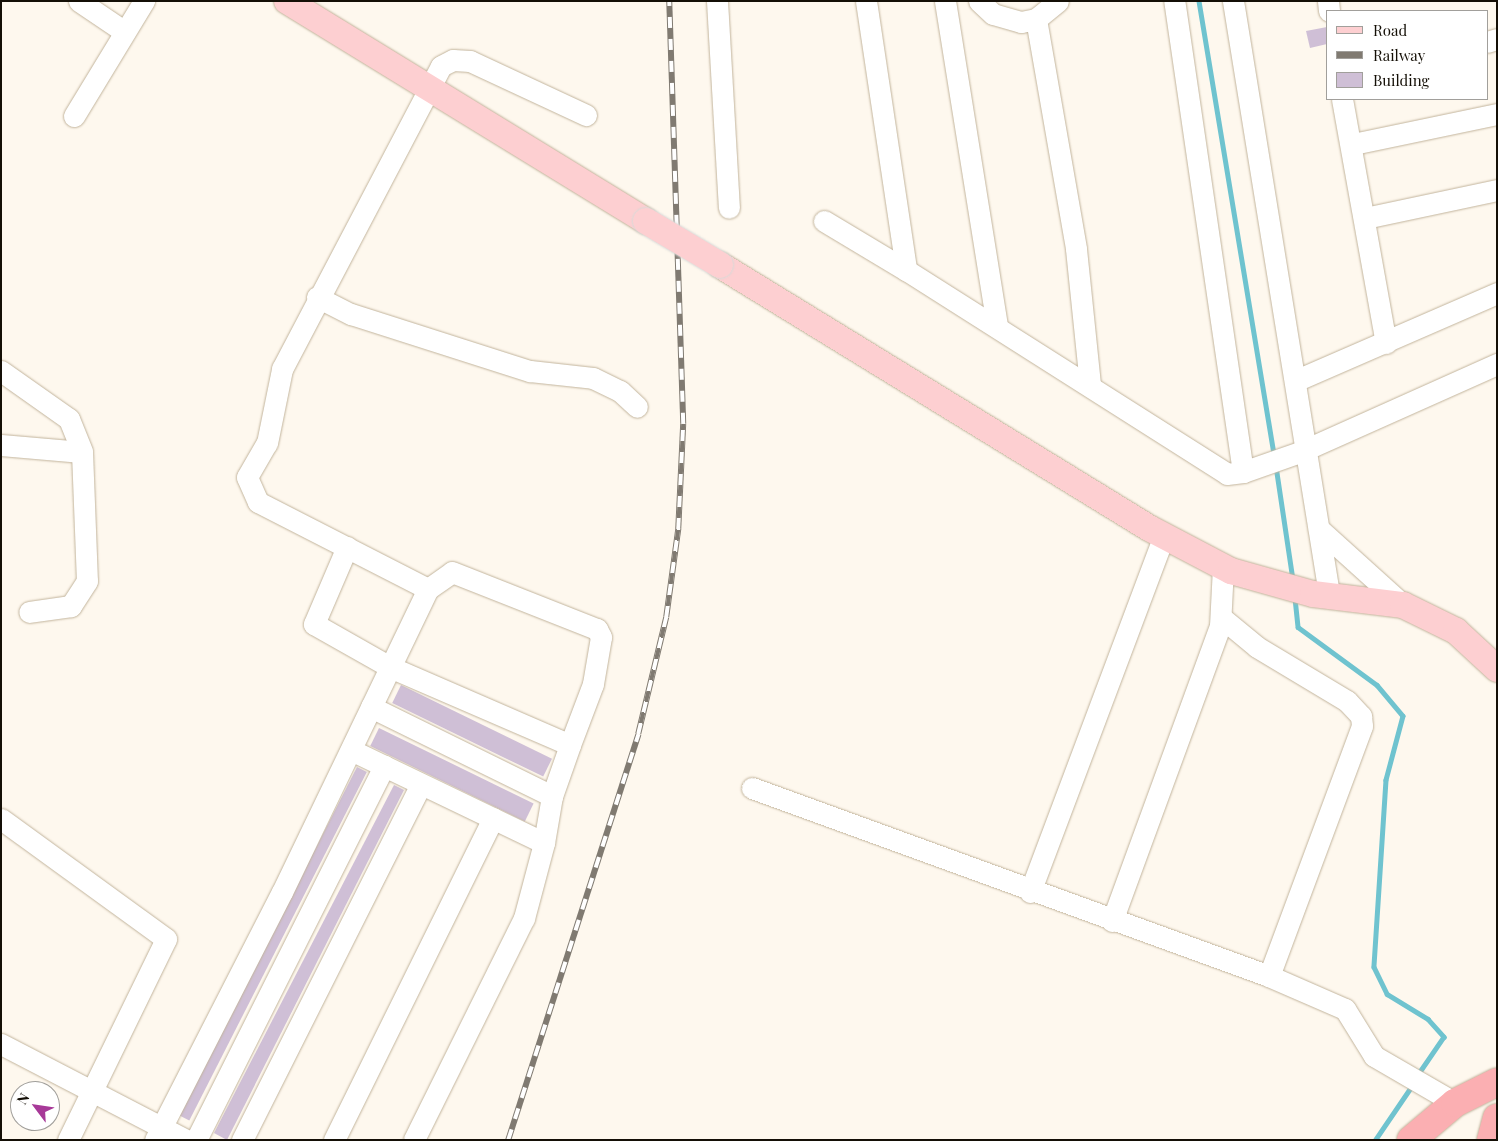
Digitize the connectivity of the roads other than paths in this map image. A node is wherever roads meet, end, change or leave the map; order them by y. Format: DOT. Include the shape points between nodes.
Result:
graph roads {
  1 [pos="79,1"];
  2 [pos="144,1"];
  3 [pos="287,1"];
  4 [pos="717,1"];
  5 [pos="866,1"];
  6 [pos="945,1"];
  7 [pos="979,1"];
  8 [pos="1058,1"];
  9 [pos="1174,1"];
  10 [pos="1233,1"];
  11 [pos="1036,19"];
  12 [pos="125,32"];
  13 [pos="428,86"];
  14 [pos="1342,100"];
  15 [pos="1497,114"];
  16 [pos="586,115"];
  17 [pos="74,116"];
  18 [pos="1353,144"];
  19 [pos="1497,190"];
  20 [pos="729,208"];
  21 [pos="1365,218"];
  22 [pos="824,221"];
  23 [pos="906,270"];
  24 [pos="1497,294"];
  25 [pos="317,296"];
  26 [pos="998,327"];
  27 [pos="1386,343"];
  28 [pos="1497,364"];
  29 [pos="1,371"];
  30 [pos="1297,380"];
  31 [pos="1090,385"];
  32 [pos="637,407"];
  33 [pos="1,446"];
  34 [pos="1303,450"];
  35 [pos="82,452"];
  36 [pos="1235,472"];
  37 [pos="1319,529"];
  38 [pos="1164,536"];
  39 [pos="347,548"];
  40 [pos="1227,569"];
  41 [pos="428,588"];
  42 [pos="1321,594"];
  43 [pos="1403,604"];
  44 [pos="29,612"];
  45 [pos="1222,618"];
  46 [pos="390,667"];
  47 [pos="1497,669"];
  48 [pos="372,707"];
  49 [pos="570,745"];
  50 [pos="351,750"];
  51 [pos="384,766"];
  52 [pos="420,784"];
  53 [pos="752,788"];
  54 [pos="552,796"];
  55 [pos="493,818"];
  56 [pos="1,819"];
  57 [pos="544,842"];
  58 [pos="1030,892"];
  59 [pos="1112,921"];
  60 [pos="1270,976"];
  61 [pos="1,1044"];
  62 [pos="1496,1083"];
  63 [pos="92,1092"];
  64 [pos="1455,1103"];
  65 [pos="1497,1118"];
  66 [pos="158,1134"];
  67 [pos="68,1140"];
  68 [pos="186,1140"];
  69 [pos="196,1140"];
  70 [pos="242,1140"];
  71 [pos="334,1140"];
  72 [pos="414,1140"];
  73 [pos="1411,1140"];
  74 [pos="1491,1140"];
  1 -- 12 [label="street"];
  2 -- 12 [label="street"];
  3 -- 13 [label="main road"];
  4 -- 20 [label="street"];
  5 -- 23 [label="street"];
  6 -- 26 [label="street"];
  7 -- 11 [label="street" via="1006,20"];
  8 -- 11 [label="street"];
  9 -- 36 [label="street"];
  10 -- 30 [label="street" via="1280,303"];
  11 -- 31 [label="street" via="1076,249"];
  12 -- 17 [label="street"];
  13 -- 16 [label="street" via="447,62 470,61"];
  13 -- 25 [label="street"];
  13 -- 38 [label="main road, bridge"];
  14 -- 18 [label="street"];
  15 -- 18 [label="street"];
  18 -- 21 [label="street"];
  19 -- 21 [label="street"];
  21 -- 27 [label="street"];
  22 -- 23 [label="street"];
  23 -- 26 [label="street"];
  24 -- 27 [label="street"];
  25 -- 32 [label="street" via="352,314 530,371 592,378 620,391"];
  25 -- 39 [label="street" via="282,369 267,443 247,477 258,502"];
  26 -- 31 [label="street"];
  27 -- 30 [label="street"];
  28 -- 34 [label="street"];
  29 -- 35 [label="street" via="69,419"];
  30 -- 34 [label="street"];
  31 -- 36 [label="street"];
  33 -- 35 [label="street"];
  34 -- 36 [label="street"];
  34 -- 37 [label="street"];
  35 -- 44 [label="street" via="87,581 71,606"];
  37 -- 42 [label="street"];
  37 -- 43 [label="street"];
  38 -- 40 [label="main road"];
  38 -- 58 [label="street"];
  39 -- 41 [label="street"];
  39 -- 46 [label="street" via="314,623"];
  40 -- 42 [label="main road"];
  40 -- 45 [label="street"];
  41 -- 46 [label="street"];
  41 -- 49 [label="street" via="452,572 597,629 601,637 594,684"];
  42 -- 43 [label="main road"];
  43 -- 47 [label="main road" via="1456,631"];
  45 -- 59 [label="street"];
  45 -- 60 [label="street" via="1258,647 1347,701 1361,716 1362,726"];
  46 -- 48 [label="street"];
  46 -- 49 [label="street"];
  48 -- 50 [label="street"];
  48 -- 54 [label="street"];
  49 -- 54 [label="street"];
  50 -- 51 [label="street"];
  50 -- 66 [label="street"];
  51 -- 52 [label="street"];
  51 -- 69 [label="street"];
  52 -- 55 [label="street"];
  52 -- 70 [label="street"];
  53 -- 58 [label="street" via="872,829"];
  54 -- 57 [label="street"];
  55 -- 57 [label="street"];
  55 -- 71 [label="street"];
  56 -- 63 [label="street" via="166,939"];
  57 -- 72 [label="street" via="524,918"];
  58 -- 59 [label="street"];
  59 -- 60 [label="street"];
  60 -- 64 [label="street" via="1350,1012 1374,1056"];
  61 -- 63 [label="street"];
  62 -- 64 [label="highway"];
  63 -- 66 [label="street"];
  63 -- 67 [label="street"];
  64 -- 73 [label="highway"];
  65 -- 74 [label="highway"];
  66 -- 68 [label="street"];
}
